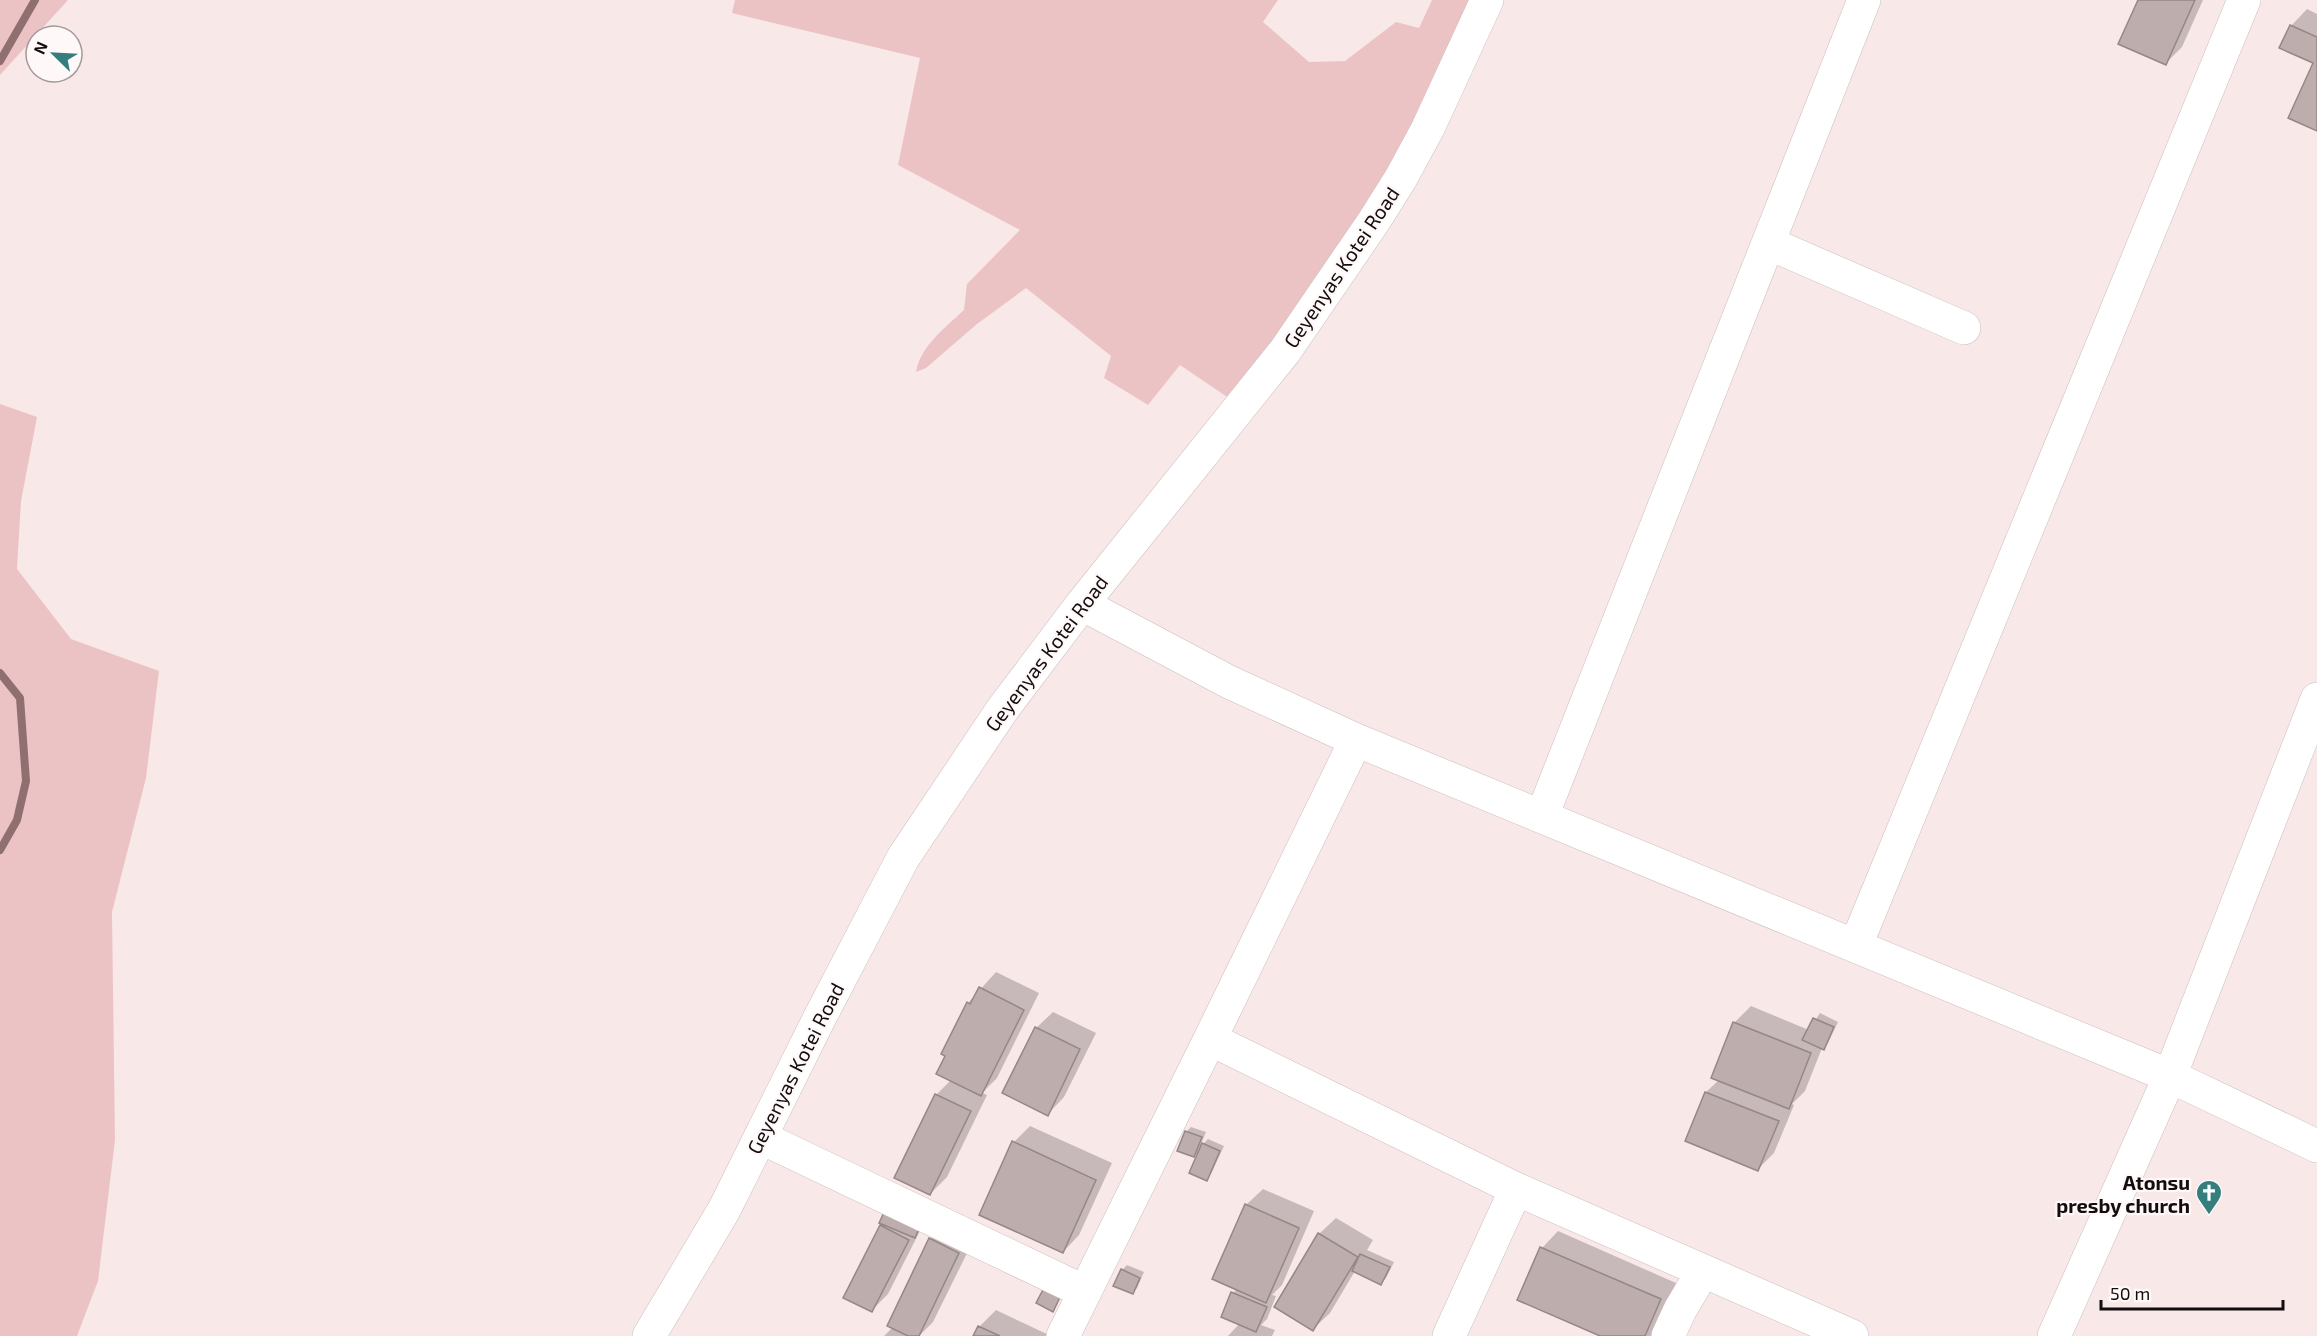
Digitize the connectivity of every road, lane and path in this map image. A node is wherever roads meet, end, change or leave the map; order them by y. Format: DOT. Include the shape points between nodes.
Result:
graph roads {
  1 [pos="1487,0"];
  2 [pos="1864,0"];
  3 [pos="2244,0"];
  4 [pos="1768,243"];
  5 [pos="1964,328"];
  6 [pos="1082,604"];
  7 [pos="2317,699"];
  8 [pos="1356,740"];
  9 [pos="1542,816"];
  10 [pos="1856,945"];
  11 [pos="1210,1039"];
  12 [pos="2170,1076"];
  13 [pos="760,1137"];
  14 [pos="2317,1146"];
  15 [pos="1516,1189"];
  16 [pos="1703,1271"];
  17 [pos="1085,1292"];
  18 [pos="649,1336"];
  19 [pos="1063,1336"];
  20 [pos="1449,1336"];
  21 [pos="1668,1336"];
  22 [pos="1852,1336"];
  23 [pos="2054,1336"];
  1 -- 6 [label="street, Geyenyas Kotei Road" via="1428,128 1374,221 1285,351"];
  2 -- 4 [label="street"];
  3 -- 10 [label="street"];
  4 -- 5 [label="street"];
  4 -- 9 [label="street"];
  6 -- 8 [label="street" via="1229,682"];
  6 -- 13 [label="street, Geyenyas Kotei Road" via="1002,710 903,858"];
  7 -- 12 [label="street"];
  8 -- 9 [label="street"];
  8 -- 11 [label="street"];
  9 -- 10 [label="street"];
  10 -- 12 [label="street"];
  11 -- 15 [label="street"];
  11 -- 17 [label="street"];
  12 -- 14 [label="street"];
  12 -- 23 [label="street"];
  13 -- 17 [label="street"];
  13 -- 18 [label="street, Geyenyas Kotei Road" via="724,1210"];
  15 -- 16 [label="street"];
  15 -- 20 [label="street"];
  16 -- 21 [label="street"];
  16 -- 22 [label="street"];
  17 -- 19 [label="street"];
}
